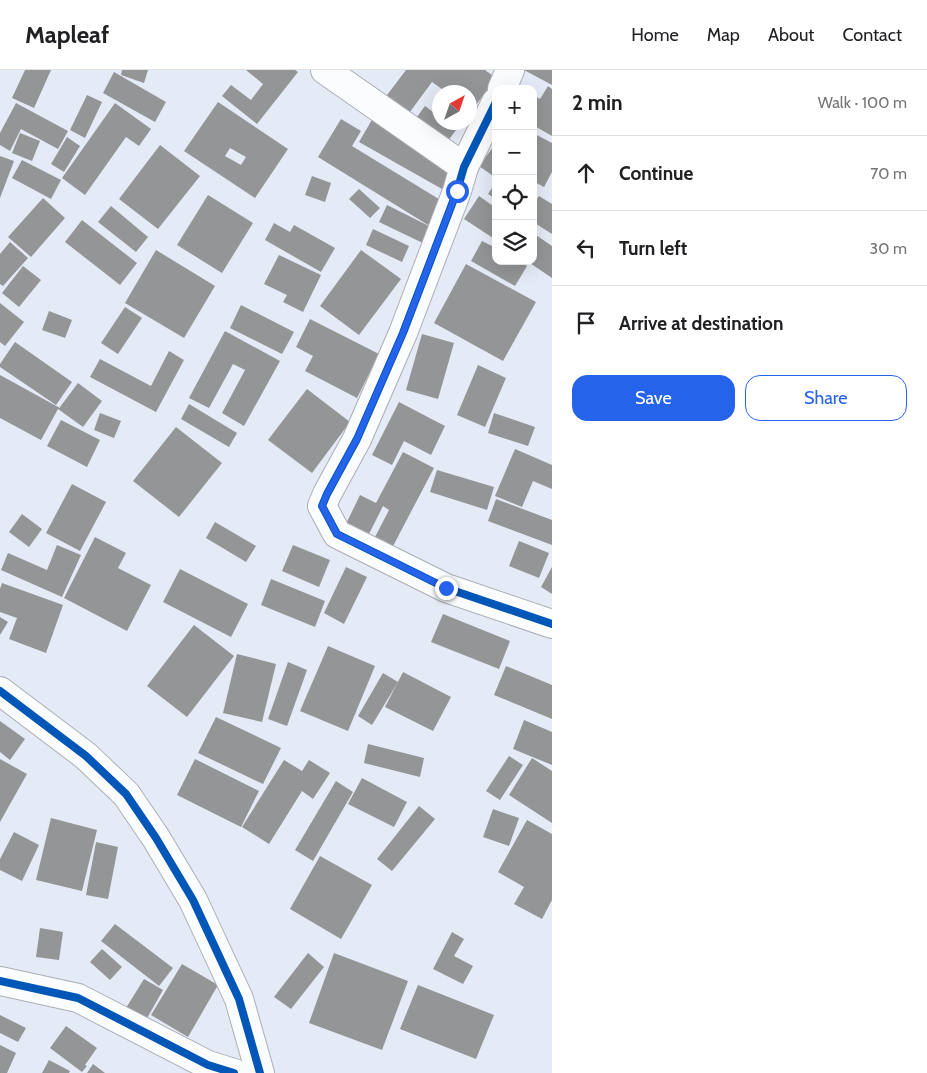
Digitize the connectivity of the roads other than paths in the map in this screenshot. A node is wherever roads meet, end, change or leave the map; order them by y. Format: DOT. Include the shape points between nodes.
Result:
graph roads {
  1 [pos="325,70"];
  2 [pos="510,70"];
  3 [pos="504,85"];
  4 [pos="492,110"];
  5 [pos="464,168"];
  6 [pos="552,624"];
  7 [pos="0,691"];
  8 [pos="0,981"];
  9 [pos="206,1069"];
  10 [pos="234,1073"];
  11 [pos="260,1073"];
  1 -- 5 [label="street"];
  2 -- 3 [label="street"];
  4 -- 5 [label="street"];
  5 -- 6 [label="street" via="403,333 357,439 322,506 337,534 446,588"];
  7 -- 11 [label="street" via="86,756 126,794 156,838 193,900 239,999"];
  8 -- 9 [label="street" via="78,998"];
  9 -- 10 [label="street"];
}
